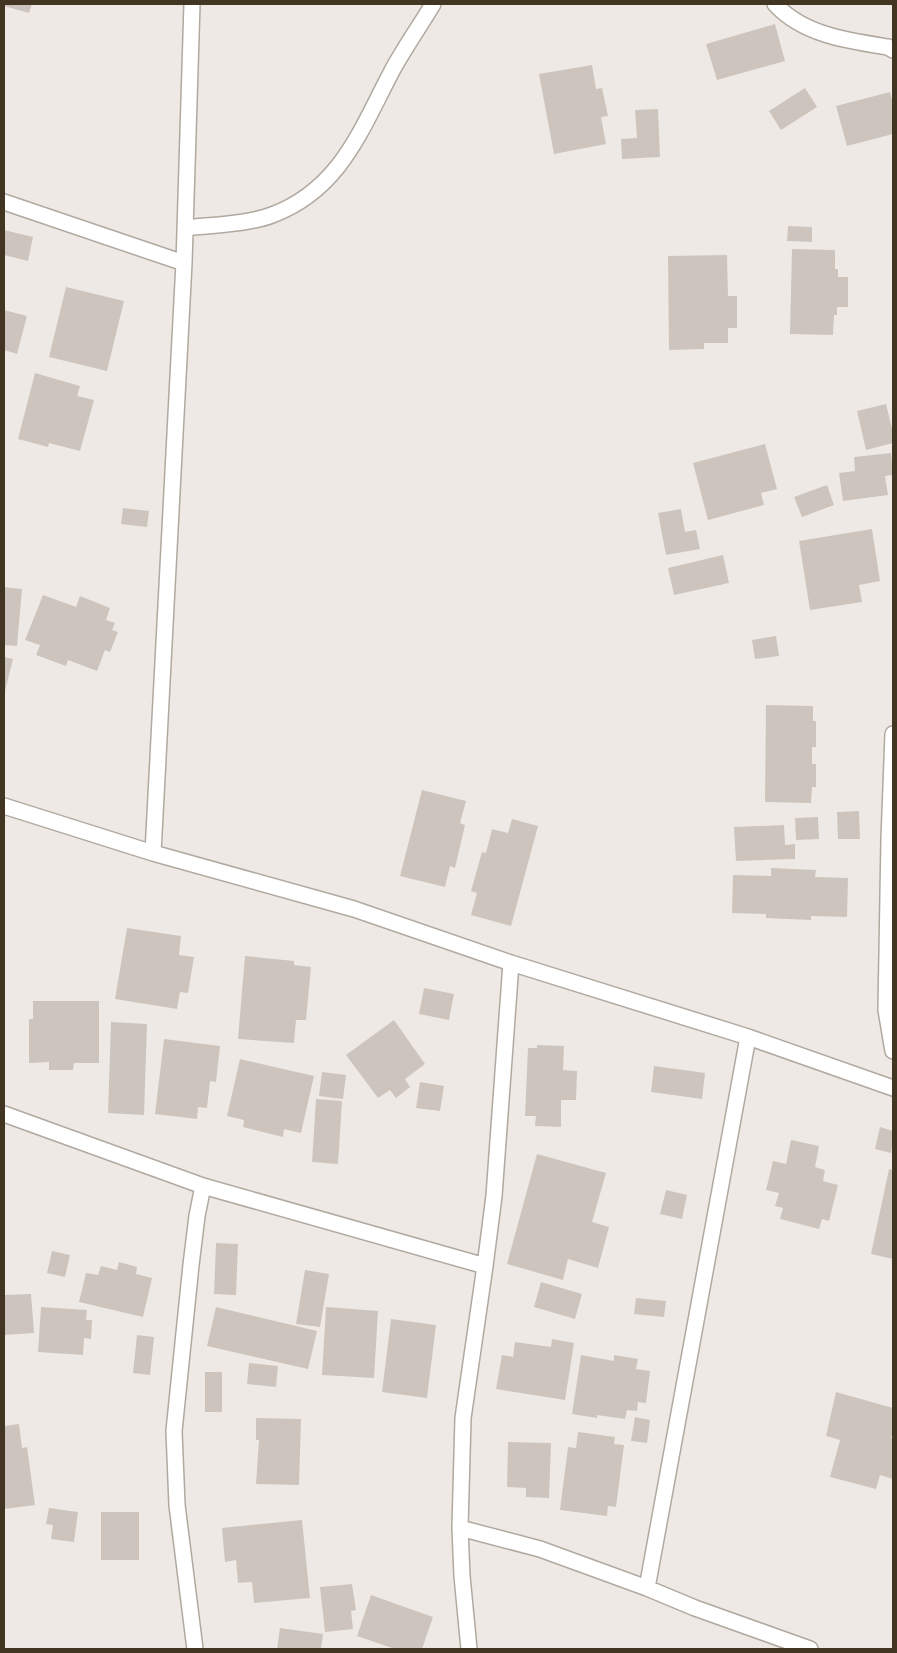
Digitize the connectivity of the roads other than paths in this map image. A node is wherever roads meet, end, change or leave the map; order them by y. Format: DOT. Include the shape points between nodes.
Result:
graph roads {
  1 [pos="192,4"];
  2 [pos="433,4"];
  3 [pos="775,4"];
  4 [pos="893,50"];
  5 [pos="4,202"];
  6 [pos="185,228"];
  7 [pos="184,263"];
  8 [pos="893,734"];
  9 [pos="4,806"];
  10 [pos="153,853"];
  11 [pos="511,963"];
  12 [pos="748,1037"];
  13 [pos="893,1051"];
  14 [pos="893,1088"];
  15 [pos="4,1114"];
  16 [pos="203,1186"];
  17 [pos="486,1266"];
  18 [pos="460,1528"];
  19 [pos="647,1588"];
  20 [pos="195,1649"];
  21 [pos="469,1649"];
  22 [pos="810,1649"];
  1 -- 6 [label="street"];
  2 -- 6 [label="street" via="347,155 313,193 271,216"];
  3 -- 4 [label="street" via="803,25 847,40 888,46"];
  5 -- 7 [label="street"];
  6 -- 7 [label="street"];
  7 -- 10 [label="street"];
  8 -- 13 [label="street" via="886,1003"];
  9 -- 10 [label="street"];
  10 -- 11 [label="street" via="354,909"];
  11 -- 12 [label="street"];
  11 -- 17 [label="street"];
  12 -- 14 [label="street"];
  12 -- 19 [label="street"];
  15 -- 16 [label="street"];
  16 -- 17 [label="street"];
  16 -- 20 [label="street" via="174,1431 177,1505"];
  17 -- 18 [label="street" via="463,1418"];
  18 -- 19 [label="street" via="540,1549"];
  18 -- 21 [label="street"];
  19 -- 22 [label="street"];
}
